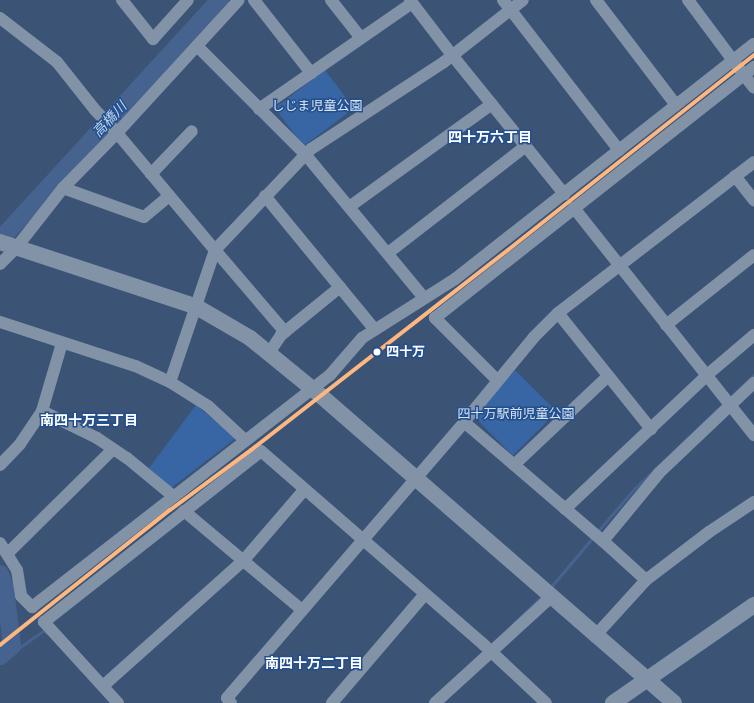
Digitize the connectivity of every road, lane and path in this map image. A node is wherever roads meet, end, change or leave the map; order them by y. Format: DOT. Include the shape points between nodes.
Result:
graph roads {
  1 [pos="122,0"];
  2 [pos="188,0"];
  3 [pos="239,0"];
  4 [pos="254,0"];
  5 [pos="331,0"];
  6 [pos="523,0"];
  7 [pos="596,0"];
  8 [pos="688,0"];
  9 [pos="411,1"];
  10 [pos="507,5"];
  11 [pos="0,18"];
  12 [pos="361,38"];
  13 [pos="754,44"];
  14 [pos="197,46"];
  15 [pos="452,55"];
  16 [pos="733,60"];
  17 [pos="754,67"];
  18 [pos="311,73"];
  19 [pos="744,75"];
  20 [pos="754,88"];
  21 [pos="492,104"];
  22 [pos="676,105"];
  23 [pos="259,109"];
  24 [pos="115,131"];
  25 [pos="192,131"];
  26 [pos="526,146"];
  27 [pos="619,150"];
  28 [pos="305,154"];
  29 [pos="754,162"];
  30 [pos="150,174"];
  31 [pos="735,176"];
  32 [pos="63,188"];
  33 [pos="564,194"];
  34 [pos="169,196"];
  35 [pos="266,196"];
  36 [pos="754,200"];
  37 [pos="349,207"];
  38 [pos="574,208"];
  39 [pos="7,244"];
  40 [pos="214,250"];
  41 [pos="388,253"];
  42 [pos="754,255"];
  43 [pos="0,264"];
  44 [pos="619,266"];
  45 [pos="340,287"];
  46 [pos="424,298"];
  47 [pos="195,306"];
  48 [pos="558,313"];
  49 [pos="0,322"];
  50 [pos="666,325"];
  51 [pos="375,330"];
  52 [pos="285,332"];
  53 [pos="754,335"];
  54 [pos="62,343"];
  55 [pos="269,352"];
  56 [pos="707,375"];
  57 [pos="608,376"];
  58 [pos="498,380"];
  59 [pos="170,382"];
  60 [pos="754,383"];
  61 [pos="312,389"];
  62 [pos="727,401"];
  63 [pos="42,411"];
  64 [pos="464,422"];
  65 [pos="651,428"];
  66 [pos="754,435"];
  67 [pos="245,440"];
  68 [pos="113,449"];
  69 [pos="0,465"];
  70 [pos="514,465"];
  71 [pos="415,478"];
  72 [pos="304,490"];
  73 [pos="173,496"];
  74 [pos="754,502"];
  75 [pos="565,509"];
  76 [pos="184,512"];
  77 [pos="598,536"];
  78 [pos="363,539"];
  79 [pos="0,543"];
  80 [pos="8,553"];
  81 [pos="243,561"];
  82 [pos="646,580"];
  83 [pos="548,593"];
  84 [pos="425,594"];
  85 [pos="754,604"];
  86 [pos="302,610"];
  87 [pos="595,636"];
  88 [pos="488,648"];
  89 [pos="646,680"];
  90 [pos="103,686"];
  91 [pos="226,701"];
  92 [pos="118,703"];
  93 [pos="332,703"];
  94 [pos="435,703"];
  95 [pos="546,703"];
  96 [pos="613,703"];
  97 [pos="674,703"];
  1 -- 2 [label="street" via="154,39"];
  3 -- 14 [label="street"];
  4 -- 18 [label="street"];
  5 -- 12 [label="street"];
  6 -- 10 [label="street"];
  7 -- 22 [label="street"];
  8 -- 16 [label="street"];
  9 -- 12 [label="street"];
  9 -- 15 [label="street"];
  10 -- 15 [label="street"];
  10 -- 27 [label="street"];
  11 -- 24 [label="street" via="57,62"];
  12 -- 18 [label="street"];
  13 -- 16 [label="street"];
  14 -- 23 [label="street"];
  14 -- 24 [label="street"];
  15 -- 21 [label="street"];
  15 -- 28 [label="street"];
  16 -- 19 [label="street"];
  16 -- 22 [label="street"];
  17 -- 19 [label="street"];
  18 -- 23 [label="street"];
  19 -- 20 [label="street"];
  19 -- 38 [label="street"];
  21 -- 26 [label="street"];
  21 -- 37 [label="street"];
  22 -- 27 [label="street"];
  23 -- 28 [label="street"];
  24 -- 30 [label="street"];
  24 -- 32 [label="street"];
  25 -- 30 [label="street"];
  26 -- 33 [label="street"];
  26 -- 41 [label="street"];
  27 -- 33 [label="street"];
  28 -- 35 [label="street"];
  28 -- 37 [label="street"];
  29 -- 31 [label="street"];
  30 -- 34 [label="street"];
  31 -- 36 [label="street"];
  31 -- 44 [label="street"];
  32 -- 34 [label="street" via="144,217"];
  32 -- 39 [label="street"];
  33 -- 46 [label="street" via="456,279"];
  34 -- 40 [label="street"];
  35 -- 40 [label="street"];
  35 -- 45 [label="street"];
  37 -- 41 [label="street"];
  38 -- 44 [label="street"];
  38 -- 58 [label="street" via="435,318"];
  39 -- 43 [label="street"];
  39 -- 47 [label="street"];
  40 -- 47 [label="street"];
  40 -- 52 [label="street"];
  41 -- 46 [label="street"];
  42 -- 50 [label="street"];
  44 -- 48 [label="street"];
  44 -- 50 [label="street"];
  45 -- 51 [label="street"];
  45 -- 52 [label="street"];
  46 -- 51 [label="street"];
  47 -- 55 [label="street"];
  47 -- 59 [label="street"];
  48 -- 57 [label="street"];
  48 -- 58 [label="street"];
  49 -- 54 [label="street"];
  50 -- 56 [label="street"];
  51 -- 61 [label="street" via="362,338 330,374"];
  52 -- 55 [label="street"];
  53 -- 56 [label="street"];
  54 -- 59 [label="street" via="135,366"];
  54 -- 63 [label="street"];
  55 -- 61 [label="street"];
  56 -- 62 [label="street"];
  56 -- 65 [label="street"];
  57 -- 65 [label="street"];
  57 -- 70 [label="street"];
  58 -- 64 [label="street"];
  59 -- 67 [label="street" via="208,406"];
  60 -- 62 [label="street"];
  61 -- 67 [label="street"];
  61 -- 71 [label="street"];
  62 -- 66 [label="street"];
  62 -- 77 [label="street"];
  63 -- 68 [label="street" via="97,438"];
  63 -- 69 [label="street" via="20,444"];
  64 -- 70 [label="street"];
  64 -- 71 [label="street"];
  65 -- 75 [label="street"];
  67 -- 73 [label="street"];
  68 -- 73 [label="street"];
  68 -- 80 [label="street"];
  70 -- 75 [label="street"];
  71 -- 78 [label="street"];
  71 -- 83 [label="street"];
  72 -- 76 [label="street" via="261,451"];
  72 -- 78 [label="street"];
  72 -- 81 [label="street"];
  73 -- 80 [label="street" via="32,607 20,596 17,570"];
  74 -- 82 [label="street" via="709,532"];
  75 -- 77 [label="street"];
  76 -- 81 [label="street"];
  76 -- 90 [label="street" via="44,622"];
  77 -- 82 [label="street"];
  78 -- 84 [label="street"];
  78 -- 86 [label="street"];
  79 -- 80 [label="street"];
  81 -- 86 [label="street"];
  81 -- 90 [label="street"];
  82 -- 87 [label="street"];
  83 -- 87 [label="street"];
  83 -- 88 [label="street"];
  84 -- 88 [label="street"];
  84 -- 93 [label="street"];
  85 -- 89 [label="street"];
  86 -- 91 [label="street"];
  87 -- 89 [label="street"];
  88 -- 94 [label="street"];
  88 -- 95 [label="street"];
  89 -- 96 [label="street"];
  89 -- 97 [label="street"];
  90 -- 92 [label="street"];
}
